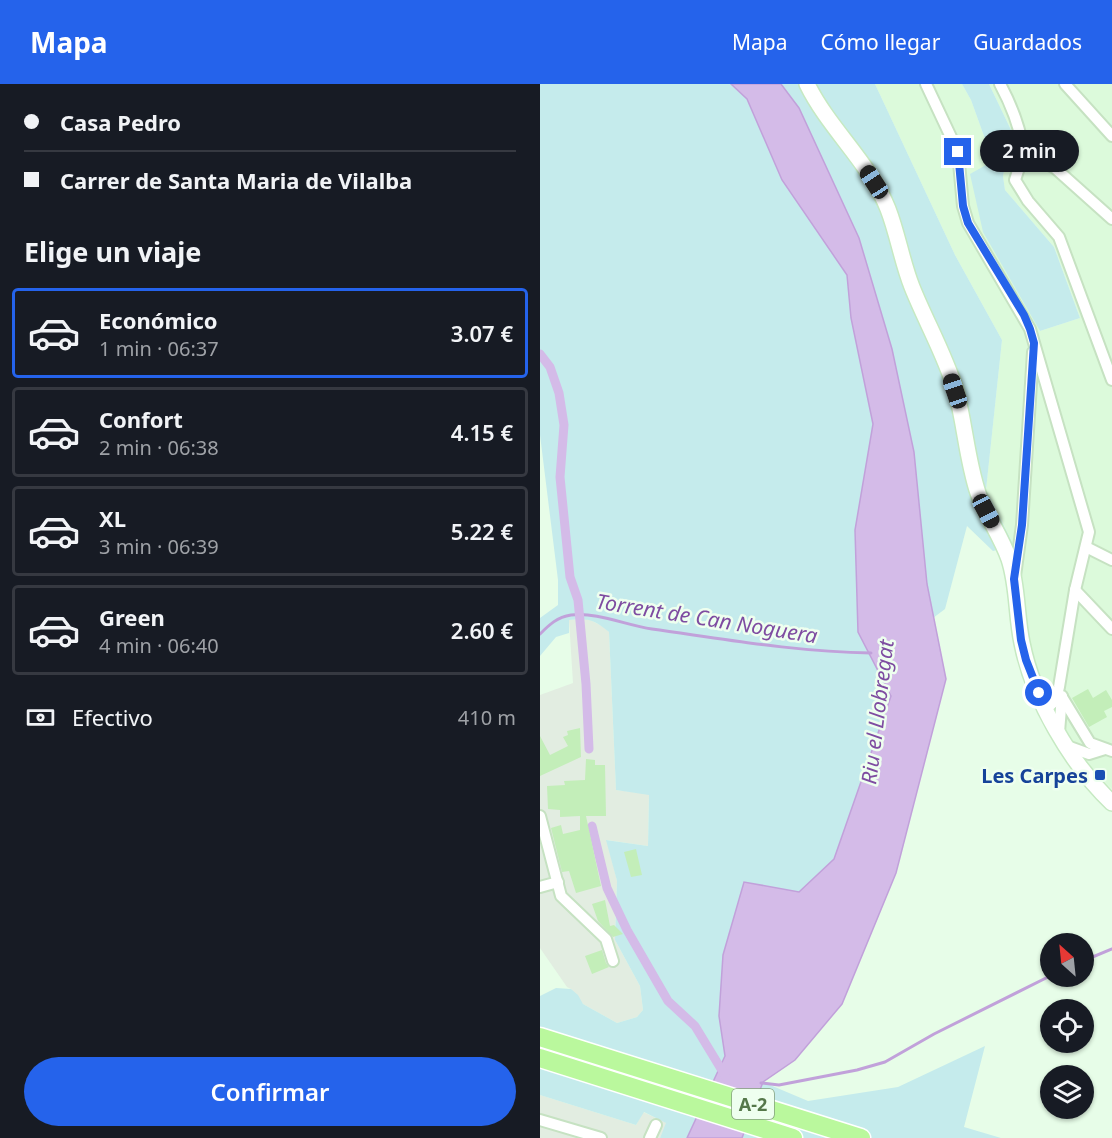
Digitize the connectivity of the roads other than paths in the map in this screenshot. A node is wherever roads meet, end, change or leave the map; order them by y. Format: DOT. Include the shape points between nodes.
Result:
graph roads {
  1 [pos="807,84"];
  2 [pos="926,84"];
  3 [pos="1000,84"];
  4 [pos="1065,84"];
  5 [pos="1112,136"];
  6 [pos="1024,152"];
  7 [pos="1112,219"];
  8 [pos="1034,343"];
  9 [pos="1112,380"];
  10 [pos="1086,547"];
  11 [pos="1112,560"];
  12 [pos="1014,579"];
  13 [pos="1075,590"];
  14 [pos="1112,630"];
  15 [pos="1061,692"];
  16 [pos="1046,709"];
  17 [pos="1059,732"];
  18 [pos="1067,746"];
  19 [pos="1108,750"];
  20 [pos="1090,780"];
  21 [pos="1112,803"];
  22 [pos="540,816"];
  23 [pos="545,856"];
  24 [pos="558,882"];
  25 [pos="540,888"];
  26 [pos="613,961"];
  27 [pos="540,1037"];
  28 [pos="540,1058"];
  29 [pos="540,1120"];
  30 [pos="656,1125"];
  31 [pos="601,1138"];
  32 [pos="650,1138"];
  33 [pos="793,1138"];
  34 [pos="861,1138"];
  1 -- 12 [label="street" via="874,182 888,210 911,285 955,391 979,495 1003,543"];
  2 -- 8 [label="street" via="958,152 968,223 1024,315"];
  3 -- 6 [label="street" via="1012,107"];
  4 -- 5 [label="street"];
  6 -- 7 [label="street" via="1055,168"];
  6 -- 9 [label="street" via="1015,180 1059,237"];
  8 -- 10 [label="street" via="1089,532"];
  8 -- 12 [label="street" via="1022,525"];
  10 -- 11 [label="street"];
  10 -- 13 [label="street"];
  12 -- 16 [label="street" via="1021,640"];
  13 -- 14 [label="street"];
  13 -- 15 [label="street"];
  15 -- 16 [label="street"];
  15 -- 17 [label="street"];
  15 -- 19 [label="street" via="1090,743"];
  16 -- 17 [label="street"];
  17 -- 18 [label="street"];
  18 -- 19 [label="street" via="1089,754"];
  18 -- 20 [label="street"];
  19 -- 20 [label="street" via="1094,756"];
  20 -- 21 [label="street"];
  22 -- 23 [label="street"];
  23 -- 24 [label="street"];
  24 -- 25 [label="street"];
  24 -- 26 [label="street" via="561,896 606,939"];
  27 -- 34 [label="highway, A-2"];
  28 -- 33 [label="highway, A-2"];
  29 -- 31 [label="street"];
  30 -- 32 [label="street"];
}
